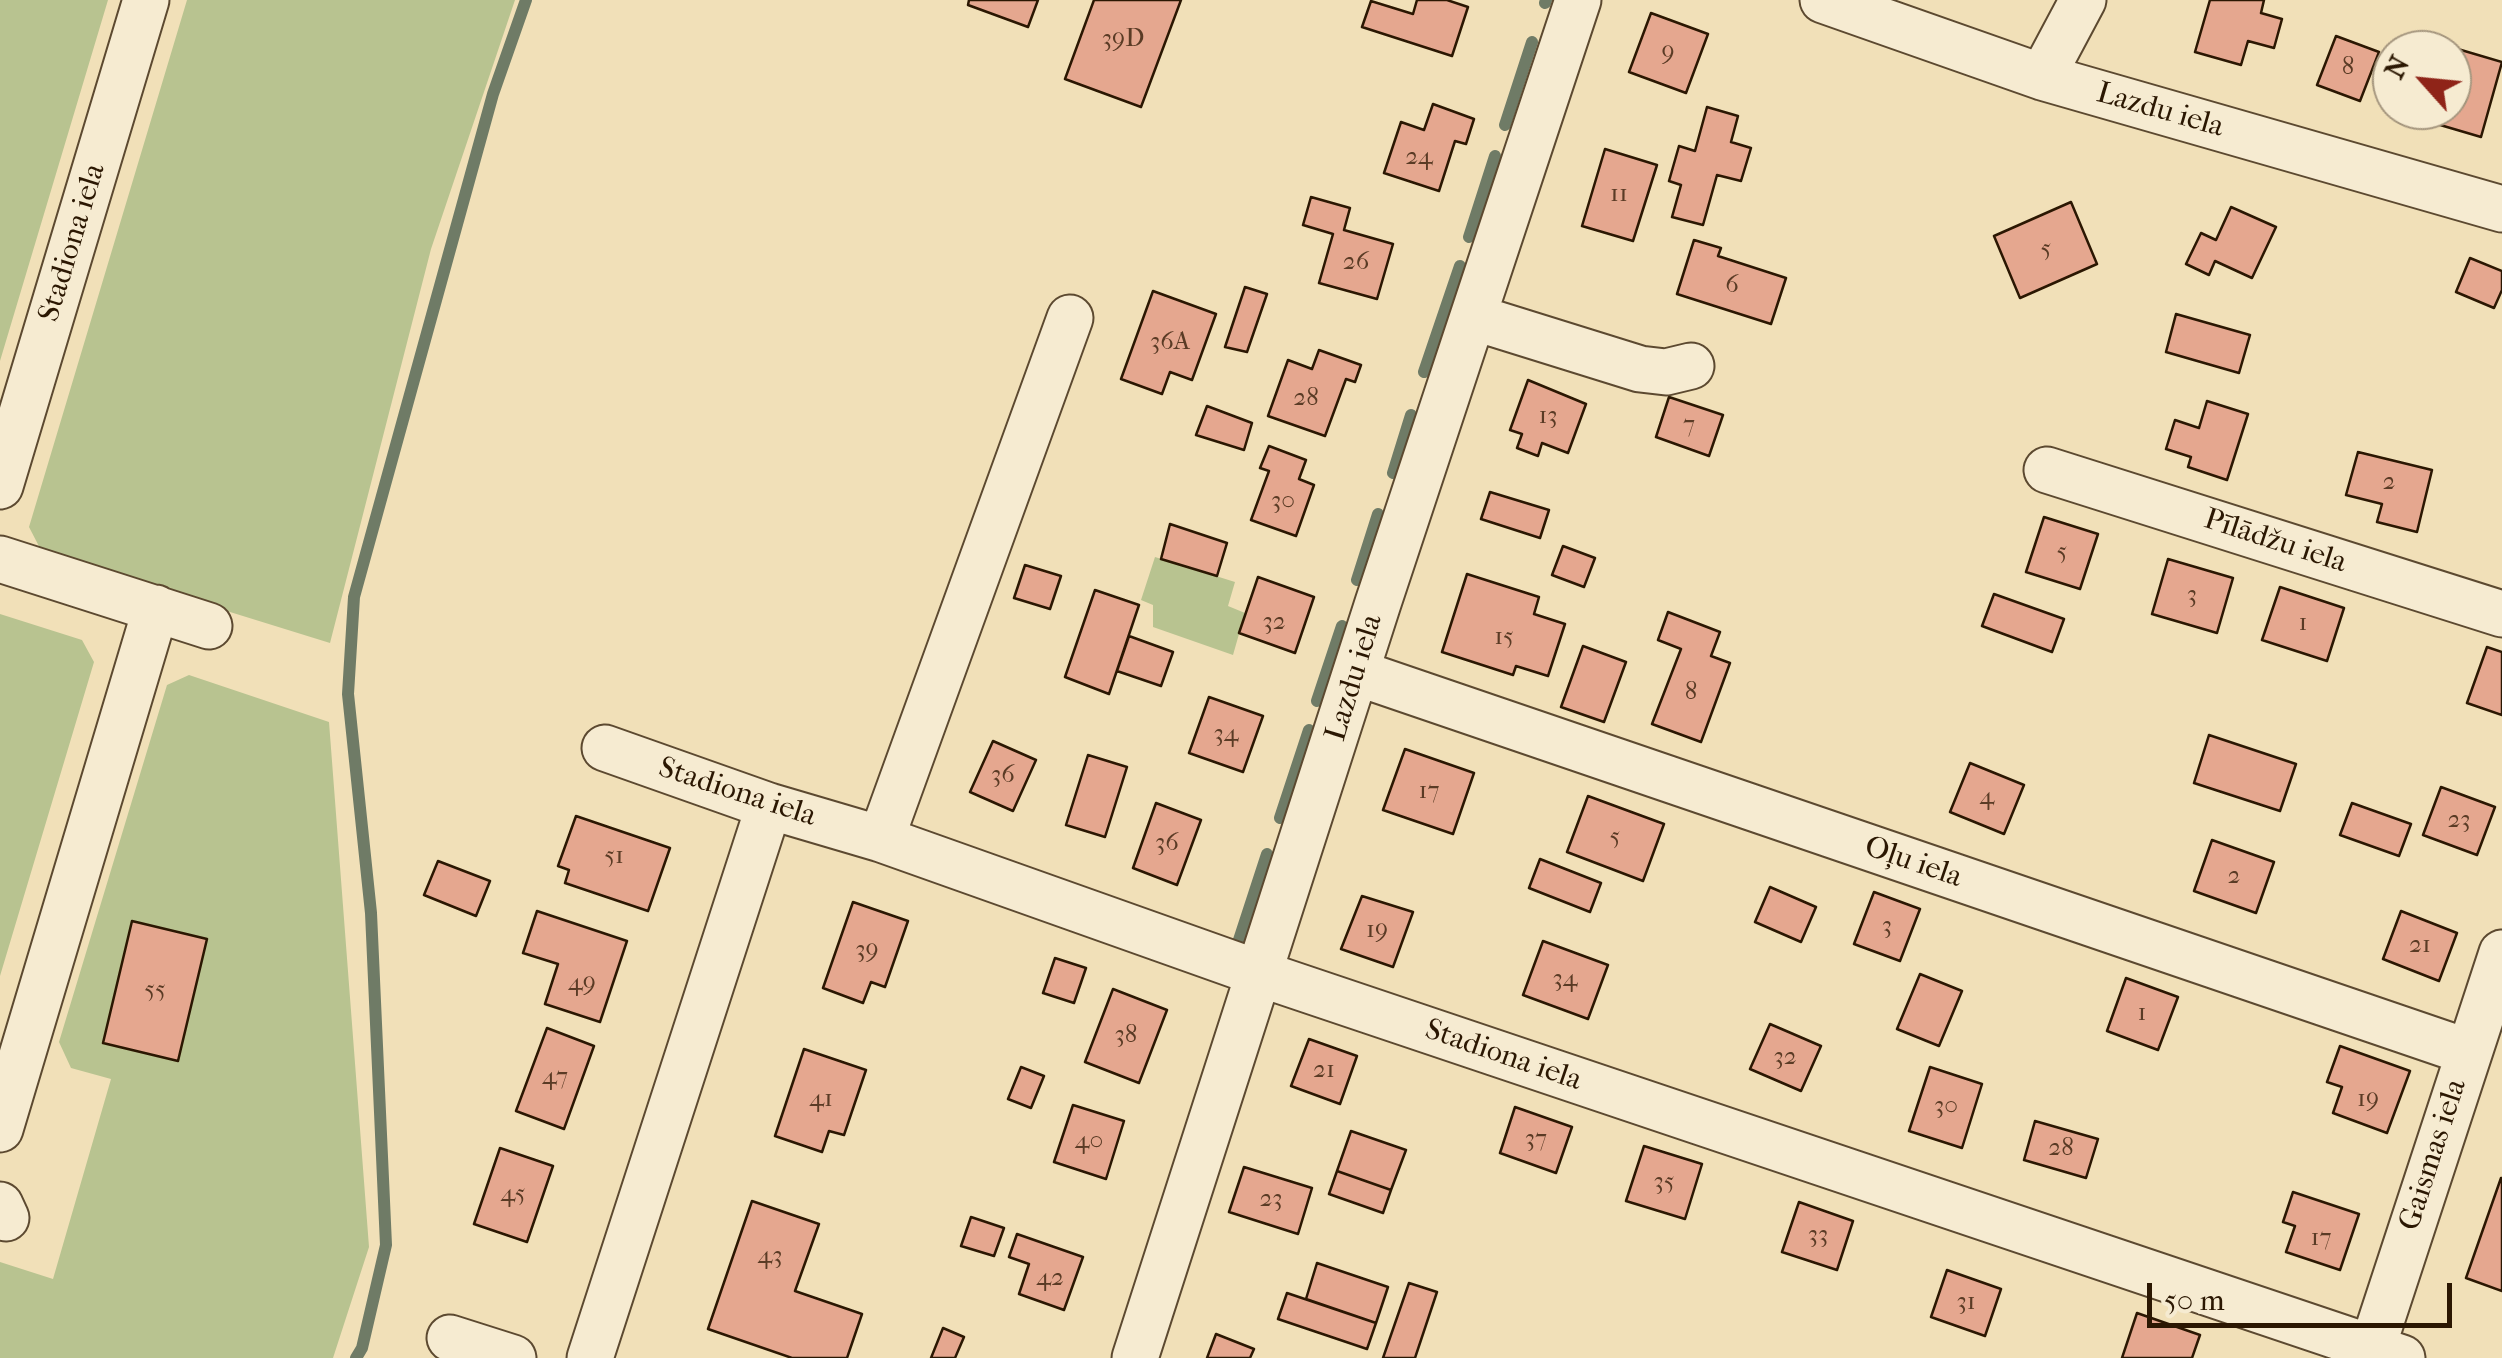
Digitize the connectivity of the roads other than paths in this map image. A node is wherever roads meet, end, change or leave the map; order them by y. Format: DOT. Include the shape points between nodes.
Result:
graph roads {
  1 [pos="146,0"];
  2 [pos="1578,0"];
  3 [pos="1823,0"];
  4 [pos="2082,0"];
  5 [pos="2042,77"];
  6 [pos="2502,209"];
  7 [pos="1070,318"];
  8 [pos="1473,318"];
  9 [pos="1691,366"];
  10 [pos="2048,470"];
  11 [pos="0,486"];
  12 [pos="0,560"];
  13 [pos="156,608"];
  14 [pos="2502,614"];
  15 [pos="210,626"];
  16 [pos="1358,674"];
  17 [pos="606,748"];
  18 [pos="769,806"];
  19 [pos="881,839"];
  20 [pos="2502,953"];
  21 [pos="1261,974"];
  22 [pos="2468,1052"];
  23 [pos="0,1130"];
  24 [pos="450,1338"];
  25 [pos="2381,1355"];
  26 [pos="514,1358"];
  27 [pos="590,1358"];
  28 [pos="1135,1358"];
  1 -- 11 [label="street, Stadiona iela"];
  2 -- 8 [label="street, Lazdu iela"];
  3 -- 5 [label="street, Lazdu iela"];
  4 -- 5 [label="street"];
  5 -- 6 [label="street, Lazdu iela"];
  7 -- 19 [label="street"];
  8 -- 9 [label="street" via="1640,368 1666,372"];
  8 -- 16 [label="street, Lazdu iela"];
  10 -- 14 [label="street, Pīlādžu iela"];
  12 -- 13 [label="street"];
  13 -- 15 [label="street"];
  13 -- 23 [label="street"];
  16 -- 21 [label="street, Lazdu iela"];
  16 -- 22 [label="street, Oļu iela"];
  17 -- 18 [label="street, Stadiona iela"];
  18 -- 19 [label="street, Stadiona iela"];
  18 -- 27 [label="street"];
  19 -- 21 [label="street, Stadiona iela"];
  20 -- 22 [label="street, Gaismas iela"];
  21 -- 25 [label="street, Stadiona iela"];
  21 -- 28 [label="street, Lazdu iela"];
  22 -- 25 [label="street, Gaismas iela"];
  24 -- 26 [label="street"];
}
